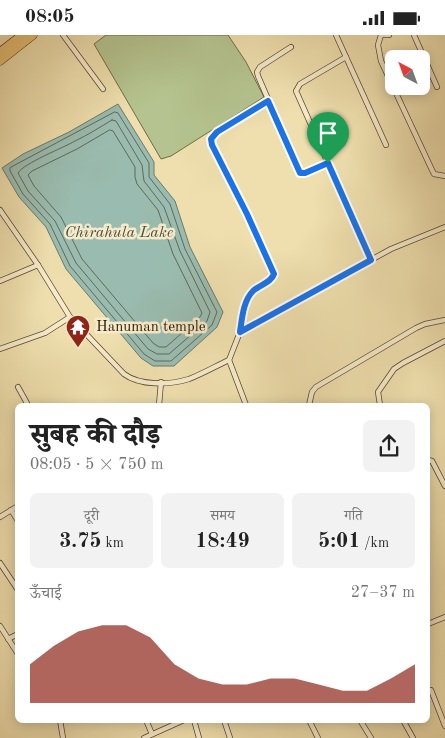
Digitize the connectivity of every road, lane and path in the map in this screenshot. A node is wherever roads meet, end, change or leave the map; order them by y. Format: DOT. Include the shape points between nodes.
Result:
graph roads {
  1 [pos="22,35"];
  2 [pos="33,35"];
  3 [pos="64,35"];
  4 [pos="336,35"];
  5 [pos="383,35"];
  6 [pos="389,35"];
  7 [pos="414,35"];
  8 [pos="291,47"];
  9 [pos="0,53"];
  10 [pos="346,57"];
  11 [pos="0,61"];
  12 [pos="437,87"];
  13 [pos="102,89"];
  14 [pos="268,101"];
  15 [pos="386,145"];
  16 [pos="328,163"];
  17 [pos="445,176"];
  18 [pos="0,210"];
  19 [pos="445,227"];
  20 [pos="371,260"];
  21 [pos="38,265"];
  22 [pos="0,281"];
  23 [pos="70,317"];
  24 [pos="445,320"];
  25 [pos="240,332"];
  26 [pos="445,341"];
  27 [pos="0,349"];
  28 [pos="229,361"];
  29 [pos="161,382"];
  30 [pos="18,387"];
  31 [pos="27,403"];
  32 [pos="159,403"];
  33 [pos="245,403"];
  34 [pos="309,403"];
  35 [pos="380,403"];
  36 [pos="430,460"];
  37 [pos="445,486"];
  38 [pos="15,508"];
  39 [pos="11,510"];
  40 [pos="0,516"];
  41 [pos="15,516"];
  42 [pos="0,563"];
  43 [pos="15,586"];
  44 [pos="445,617"];
  45 [pos="430,623"];
  46 [pos="1,629"];
  47 [pos="15,636"];
  48 [pos="8,639"];
  49 [pos="15,650"];
  50 [pos="431,690"];
  51 [pos="60,723"];
  52 [pos="148,723"];
  53 [pos="177,723"];
  54 [pos="195,723"];
  55 [pos="225,723"];
  56 [pos="310,723"];
  57 [pos="362,723"];
  58 [pos="406,723"];
  59 [pos="445,726"];
  60 [pos="154,733"];
  61 [pos="63,738"];
  62 [pos="144,738"];
  63 [pos="157,738"];
  64 [pos="199,738"];
  65 [pos="230,738"];
  66 [pos="318,738"];
  67 [pos="371,738"];
  68 [pos="414,738"];
  1 -- 9 [label="main road"];
  2 -- 11 [label="main road"];
  3 -- 13 [label="street"];
  4 -- 10 [label="street"];
  5 -- 6 [label="street"];
  5 -- 17 [label="street" via="378,45 381,61 434,174"];
  7 -- 12 [label="street"];
  8 -- 14 [label="street" via="258,69"];
  10 -- 15 [label="street"];
  10 -- 16 [label="street" via="300,84 296,91"];
  14 -- 16 [label="street" via="300,173"];
  14 -- 25 [label="street" via="211,139 274,274 248,297"];
  16 -- 20 [label="street"];
  18 -- 21 [label="street"];
  19 -- 20 [label="street"];
  20 -- 25 [label="street"];
  21 -- 22 [label="street"];
  21 -- 23 [label="street"];
  23 -- 27 [label="street" via="45,333"];
  23 -- 29 [label="street" via="131,379"];
  24 -- 34 [label="street" via="416,328 326,380 312,392"];
  25 -- 28 [label="street"];
  26 -- 35 [label="street" via="394,369 378,392"];
  28 -- 29 [label="street" via="188,379"];
  28 -- 33 [label="street"];
  29 -- 32 [label="street"];
  30 -- 31 [label="street"];
  36 -- 37 [label="street"];
  38 -- 39 [label="street"];
  39 -- 40 [label="street"];
  39 -- 41 [label="street"];
  42 -- 43 [label="street"];
  44 -- 45 [label="street"];
  46 -- 48 [label="street"];
  47 -- 48 [label="street"];
  48 -- 49 [label="street"];
  50 -- 59 [label="street"];
  51 -- 61 [label="street"];
  52 -- 60 [label="street"];
  53 -- 60 [label="street"];
  54 -- 64 [label="street"];
  55 -- 65 [label="street"];
  56 -- 66 [label="street"];
  57 -- 67 [label="street"];
  58 -- 68 [label="street"];
  60 -- 62 [label="street"];
  60 -- 63 [label="street"];
}
